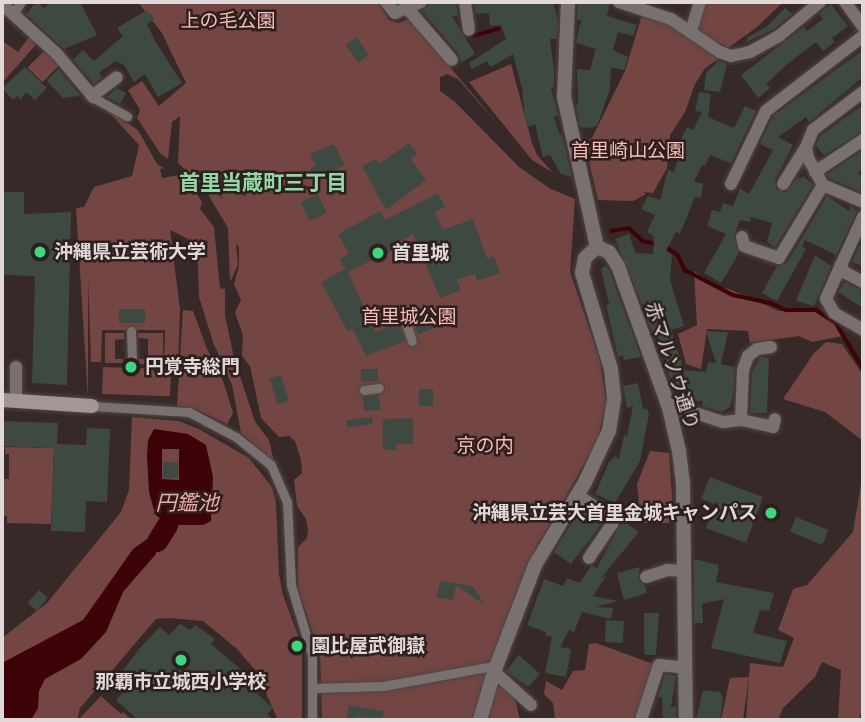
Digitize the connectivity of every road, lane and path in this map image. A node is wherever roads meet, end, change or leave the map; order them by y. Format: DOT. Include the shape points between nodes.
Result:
graph roads {
  1 [pos="386,2"];
  2 [pos="421,2"];
  3 [pos="464,2"];
  4 [pos="568,2"];
  5 [pos="619,2"];
  6 [pos="700,2"];
  7 [pos="820,2"];
  8 [pos="845,2"];
  9 [pos="2,4"];
  10 [pos="17,7"];
  11 [pos="408,9"];
  12 [pos="863,27"];
  13 [pos="469,30"];
  14 [pos="691,31"];
  15 [pos="863,36"];
  16 [pos="452,60"];
  17 [pos="117,77"];
  18 [pos="863,92"];
  19 [pos="93,97"];
  20 [pos="127,116"];
  21 [pos="863,140"];
  22 [pos="806,147"];
  23 [pos="815,172"];
  24 [pos="731,184"];
  25 [pos="783,184"];
  26 [pos="823,185"];
  27 [pos="863,202"];
  28 [pos="863,217"];
  29 [pos="742,237"];
  30 [pos="597,247"];
  31 [pos="841,265"];
  32 [pos="863,282"];
  33 [pos="405,320"];
  34 [pos="863,330"];
  35 [pos="131,335"];
  36 [pos="412,341"];
  37 [pos="771,347"];
  38 [pos="132,359"];
  39 [pos="16,367"];
  40 [pos="379,388"];
  41 [pos="364,390"];
  42 [pos="9,400"];
  43 [pos="92,406"];
  44 [pos="669,408"];
  45 [pos="741,419"];
  46 [pos="775,419"];
  47 [pos="577,495"];
  48 [pos="589,558"];
  49 [pos="684,571"];
  50 [pos="646,577"];
  51 [pos="488,667"];
  52 [pos="686,668"];
  53 [pos="499,676"];
  54 [pos="313,688"];
  55 [pos="531,705"];
  56 [pos="312,720"];
  57 [pos="480,720"];
  58 [pos="641,720"];
  59 [pos="687,720"];
  1 -- 11 [label="street" via="395,13"];
  2 -- 11 [label="street"];
  3 -- 13 [label="street"];
  4 -- 30 [label="street" via="564,97"];
  5 -- 14 [label="street" via="671,19"];
  6 -- 14 [label="street"];
  7 -- 14 [label="street" via="779,36 743,54 724,54"];
  8 -- 12 [label="street"];
  9 -- 10 [label="street"];
  10 -- 19 [label="street"];
  11 -- 16 [label="street"];
  15 -- 24 [label="street" via="766,111"];
  17 -- 19 [label="street"];
  18 -- 22 [label="street" via="813,130"];
  19 -- 20 [label="street"];
  21 -- 23 [label="street"];
  22 -- 23 [label="street"];
  22 -- 25 [label="street"];
  23 -- 26 [label="street"];
  26 -- 27 [label="street"];
  26 -- 29 [label="street" via="779,258 744,246"];
  28 -- 31 [label="street"];
  30 -- 44 [label="street, 赤マルソウ通り" via="609,252 618,266"];
  30 -- 47 [label="street" via="585,258 582,273 609,358 613,410 606,440"];
  31 -- 32 [label="street" via="844,272"];
  31 -- 34 [label="street" via="826,299 834,313"];
  33 -- 36 [label="street"];
  35 -- 38 [label="street"];
  37 -- 45 [label="street" via="748,356"];
  39 -- 42 [label="street"];
  40 -- 41 [label="street"];
  42 -- 43 [label="main road"];
  43 -- 54 [label="street" via="189,412 236,437 271,465 288,511 291,585 310,645"];
  44 -- 45 [label="street" via="723,422"];
  44 -- 49 [label="street, 赤マルソウ通り" via="682,473"];
  45 -- 46 [label="street" via="773,426"];
  47 -- 48 [label="street" via="609,516 612,524"];
  47 -- 57 [label="street" via="532,572"];
  49 -- 50 [label="street" via="667,570"];
  49 -- 52 [label="street, 赤マルソウ通り"];
  51 -- 54 [label="street" via="383,686"];
  52 -- 58 [label="street" via="659,665"];
  52 -- 59 [label="street, 赤マルソウ通り"];
  53 -- 55 [label="street"];
  54 -- 56 [label="street"];
}
